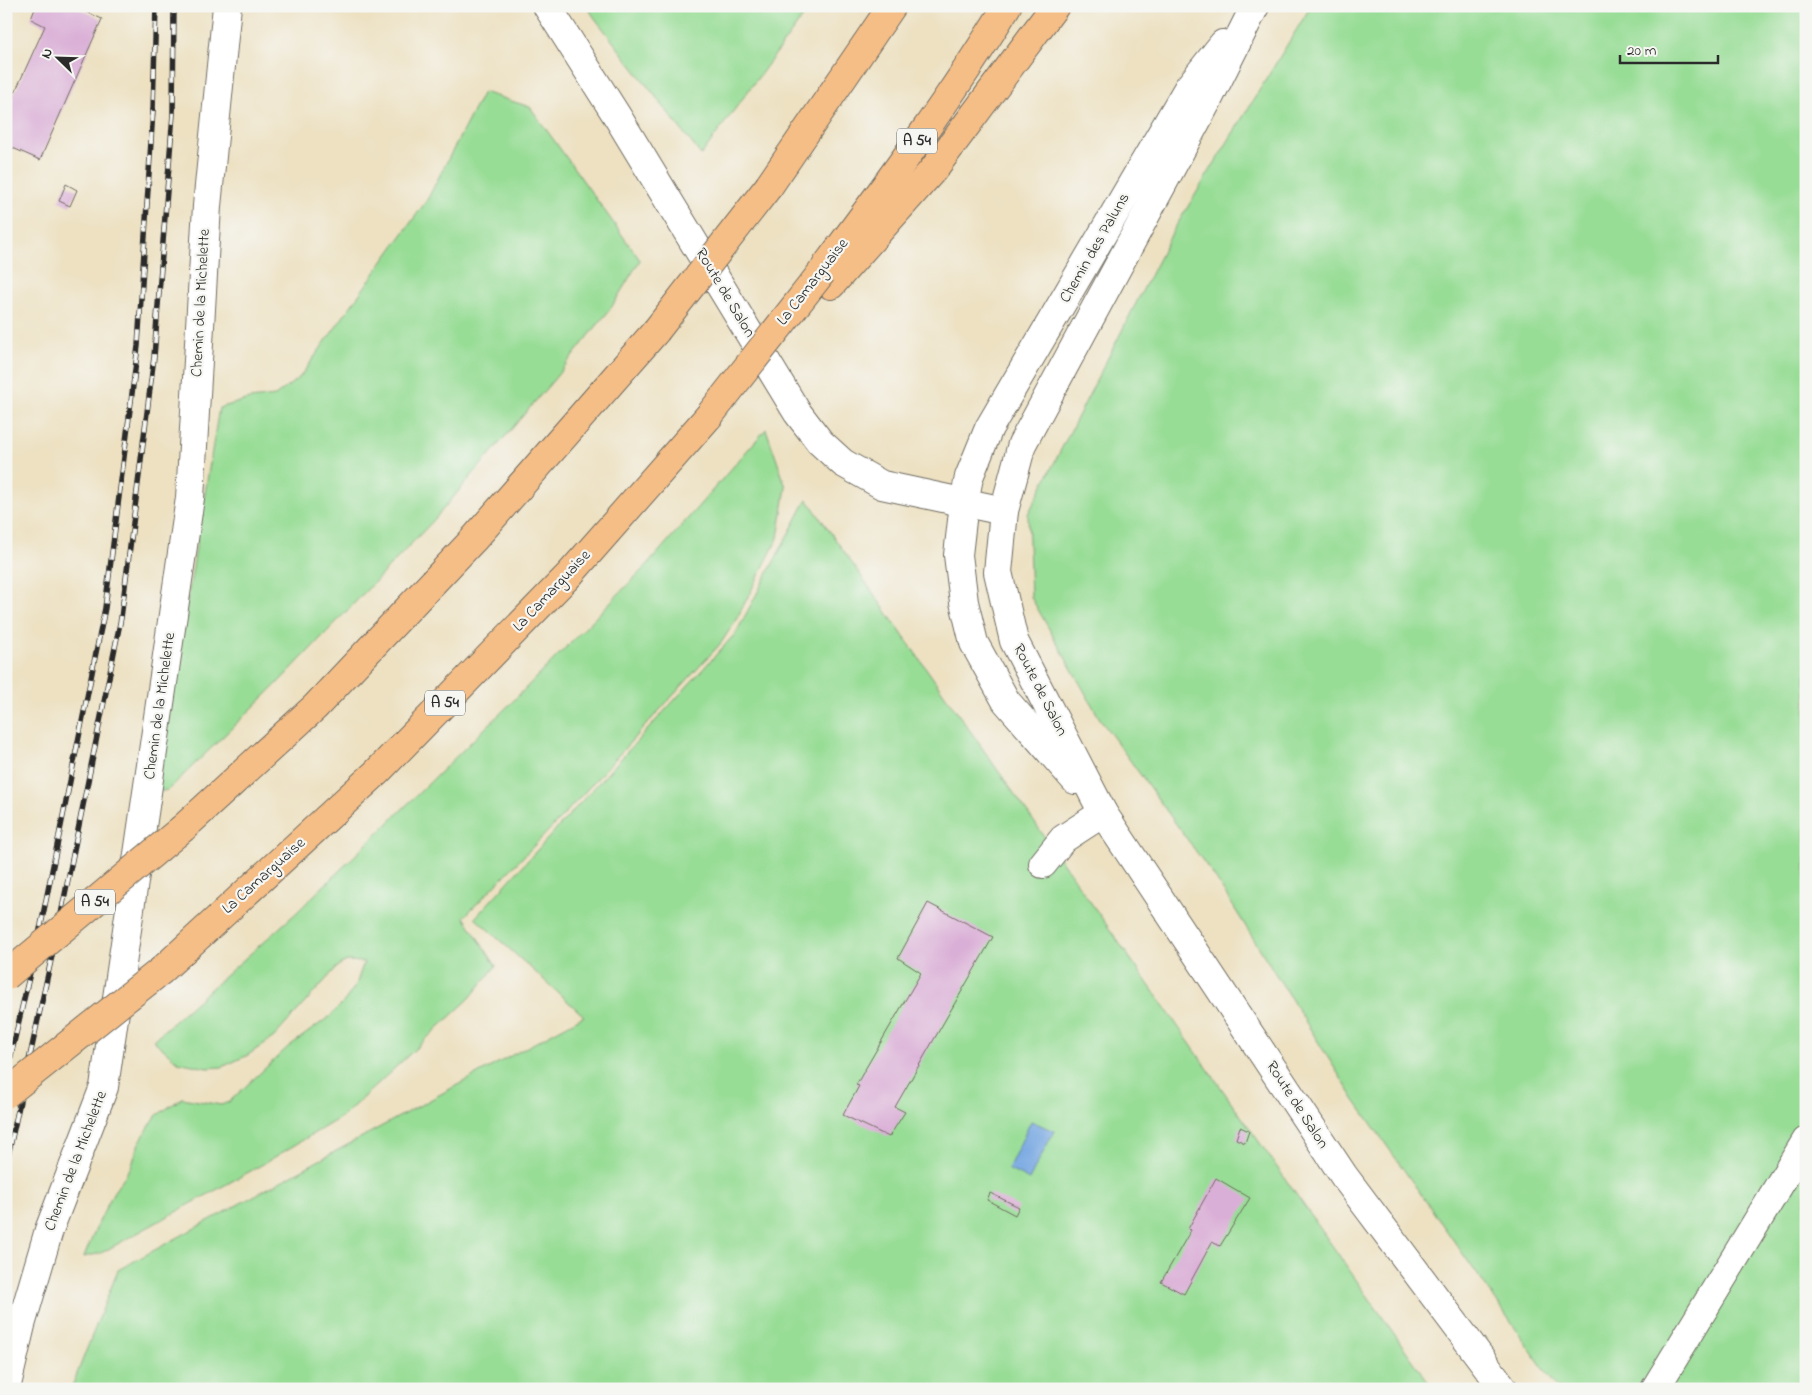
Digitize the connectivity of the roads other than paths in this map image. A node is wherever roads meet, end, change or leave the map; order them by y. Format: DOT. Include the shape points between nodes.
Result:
graph roads {
  1 [pos="227,6"];
  2 [pos="547,6"];
  3 [pos="892,6"];
  4 [pos="1007,6"];
  5 [pos="1055,6"];
  6 [pos="1254,6"];
  7 [pos="826,278"];
  8 [pos="1035,352"];
  9 [pos="1064,367"];
  10 [pos="964,503"];
  11 [pos="1004,511"];
  12 [pos="1103,813"];
  13 [pos="1043,864"];
  14 [pos="6,976"];
  15 [pos="6,1094"];
  16 [pos="1806,1141"];
  17 [pos="6,1389"];
  18 [pos="1504,1389"];
  19 [pos="1654,1389"];
  1 -- 17 [label="street, Chemin de la Michelette" via="207,206 190,498 104,1087 49,1230"];
  2 -- 10 [label="street, Route de Salon" via="797,412 820,442 843,463 882,485"];
  3 -- 14 [label="highway, A 54, bridge" via="769,186 656,332 473,540 322,699 183,828"];
  4 -- 7 [label="highway, La Camarguaise / A 54"];
  5 -- 7 [label="highway" via="933,170"];
  6 -- 8 [label="street, Chemin des Paluns" via="1188,88"];
  6 -- 9 [label="street, Chemin des Paluns" via="1209,98"];
  7 -- 15 [label="highway, La Camarguaise / A 54, bridge" via="570,574 377,772 162,970"];
  8 -- 9 [label="street"];
  8 -- 10 [label="street, Chemin des Paluns" via="989,428 969,477"];
  9 -- 11 [label="street, Chemin des Paluns" via="1022,444"];
  10 -- 11 [label="street, Route de Salon"];
  10 -- 12 [label="street, Route de Salon" via="958,555 964,602 974,643 1006,701"];
  11 -- 12 [label="street, Route de Salon" via="998,572 1014,641"];
  12 -- 13 [label="street" via="1063,839"];
  12 -- 18 [label="street, Route de Salon" via="1344,1176"];
  16 -- 19 [label="street"];
}
